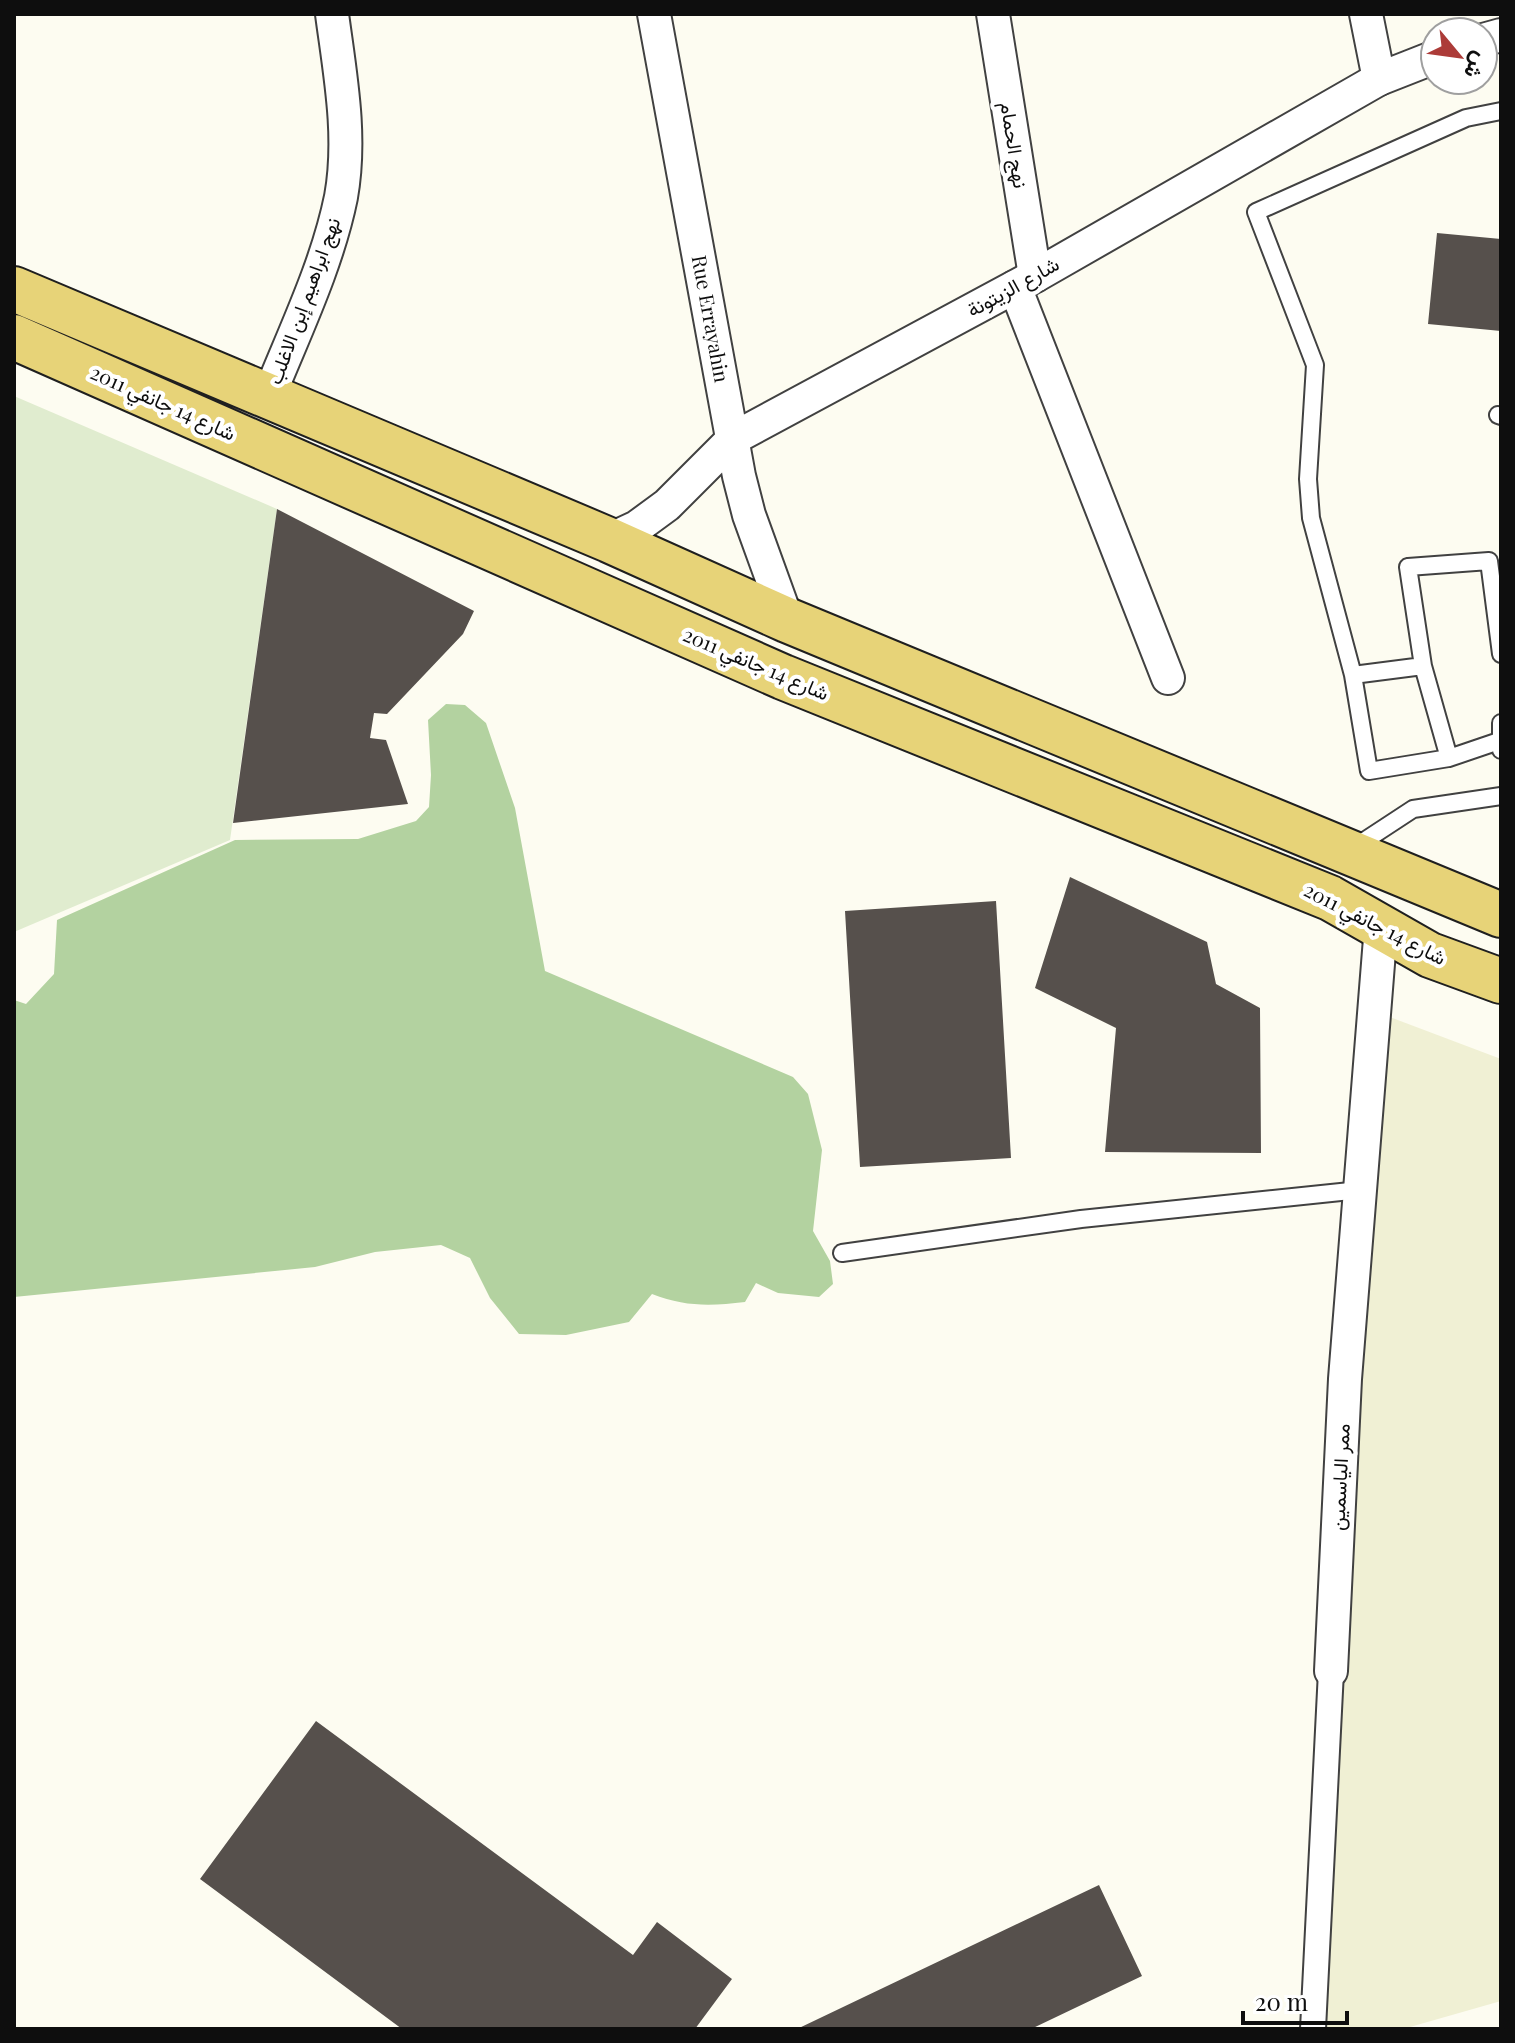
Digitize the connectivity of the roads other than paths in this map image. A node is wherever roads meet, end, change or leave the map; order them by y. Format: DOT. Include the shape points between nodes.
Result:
graph roads {
  1 [pos="332,14"];
  2 [pos="654,14"];
  3 [pos="993,14"];
  4 [pos="1366,14"];
  5 [pos="1419,63"];
  6 [pos="1379,79"];
  7 [pos="1501,111"];
  8 [pos="1025,281"];
  9 [pos="14,289"];
  10 [pos="14,337"];
  11 [pos="268,398"];
  12 [pos="734,438"];
  13 [pos="609,540"];
  14 [pos="787,620"];
  15 [pos="1501,654"];
  16 [pos="1423,666"];
  17 [pos="1353,675"];
  18 [pos="1168,678"];
  19 [pos="1501,723"];
  20 [pos="1500,746"];
  21 [pos="1449,758"];
  22 [pos="1501,796"];
  23 [pos="1351,850"];
  24 [pos="1501,915"];
  25 [pos="1381,926"];
  26 [pos="1501,981"];
  27 [pos="1360,1190"];
  28 [pos="842,1253"];
  29 [pos="1331,1671"];
  30 [pos="1313,2029"];
  1 -- 11 [label="street, نهج ابراهيم إبن الاغلب" via="346,143 341,196"];
  2 -- 12 [label="street, Rue Errayahin"];
  3 -- 8 [label="street, نهج الحمام"];
  4 -- 6 [label="street"];
  5 -- 6 [label="street, شارع الزيتونة"];
  6 -- 8 [label="street, شارع الزيتونة"];
  7 -- 17 [label="lane" via="1466,118 1256,212 1315,365 1308,479 1311,518"];
  8 -- 12 [label="street, شارع الزيتونة"];
  8 -- 18 [label="street, نهج الحمام"];
  9 -- 11 [label="main road"];
  10 -- 25 [label="main road, شارع 14 جانفي 2011" via="783,677 1330,898"];
  11 -- 13 [label="main road"];
  12 -- 13 [label="street, شارع الزيتونة" via="667,505"];
  12 -- 14 [label="street, Rue Errayahin" via="749,515"];
  13 -- 14 [label="main road"];
  14 -- 23 [label="main road"];
  15 -- 16 [label="lane" via="1489,561 1408,567"];
  16 -- 17 [label="lane"];
  16 -- 21 [label="lane"];
  17 -- 21 [label="lane" via="1369,771"];
  19 -- 20 [label="lane"];
  20 -- 21 [label="lane"];
  22 -- 23 [label="lane" via="1413,809"];
  23 -- 24 [label="main road"];
  25 -- 26 [label="main road, شارع 14 جانفي 2011" via="1430,955"];
  25 -- 27 [label="street, ممر الياسمين"];
  27 -- 28 [label="lane" via="1081,1219"];
  27 -- 29 [label="street, ممر الياسمين"];
  29 -- 30 [label="street, ممر الياسمين"];
}
